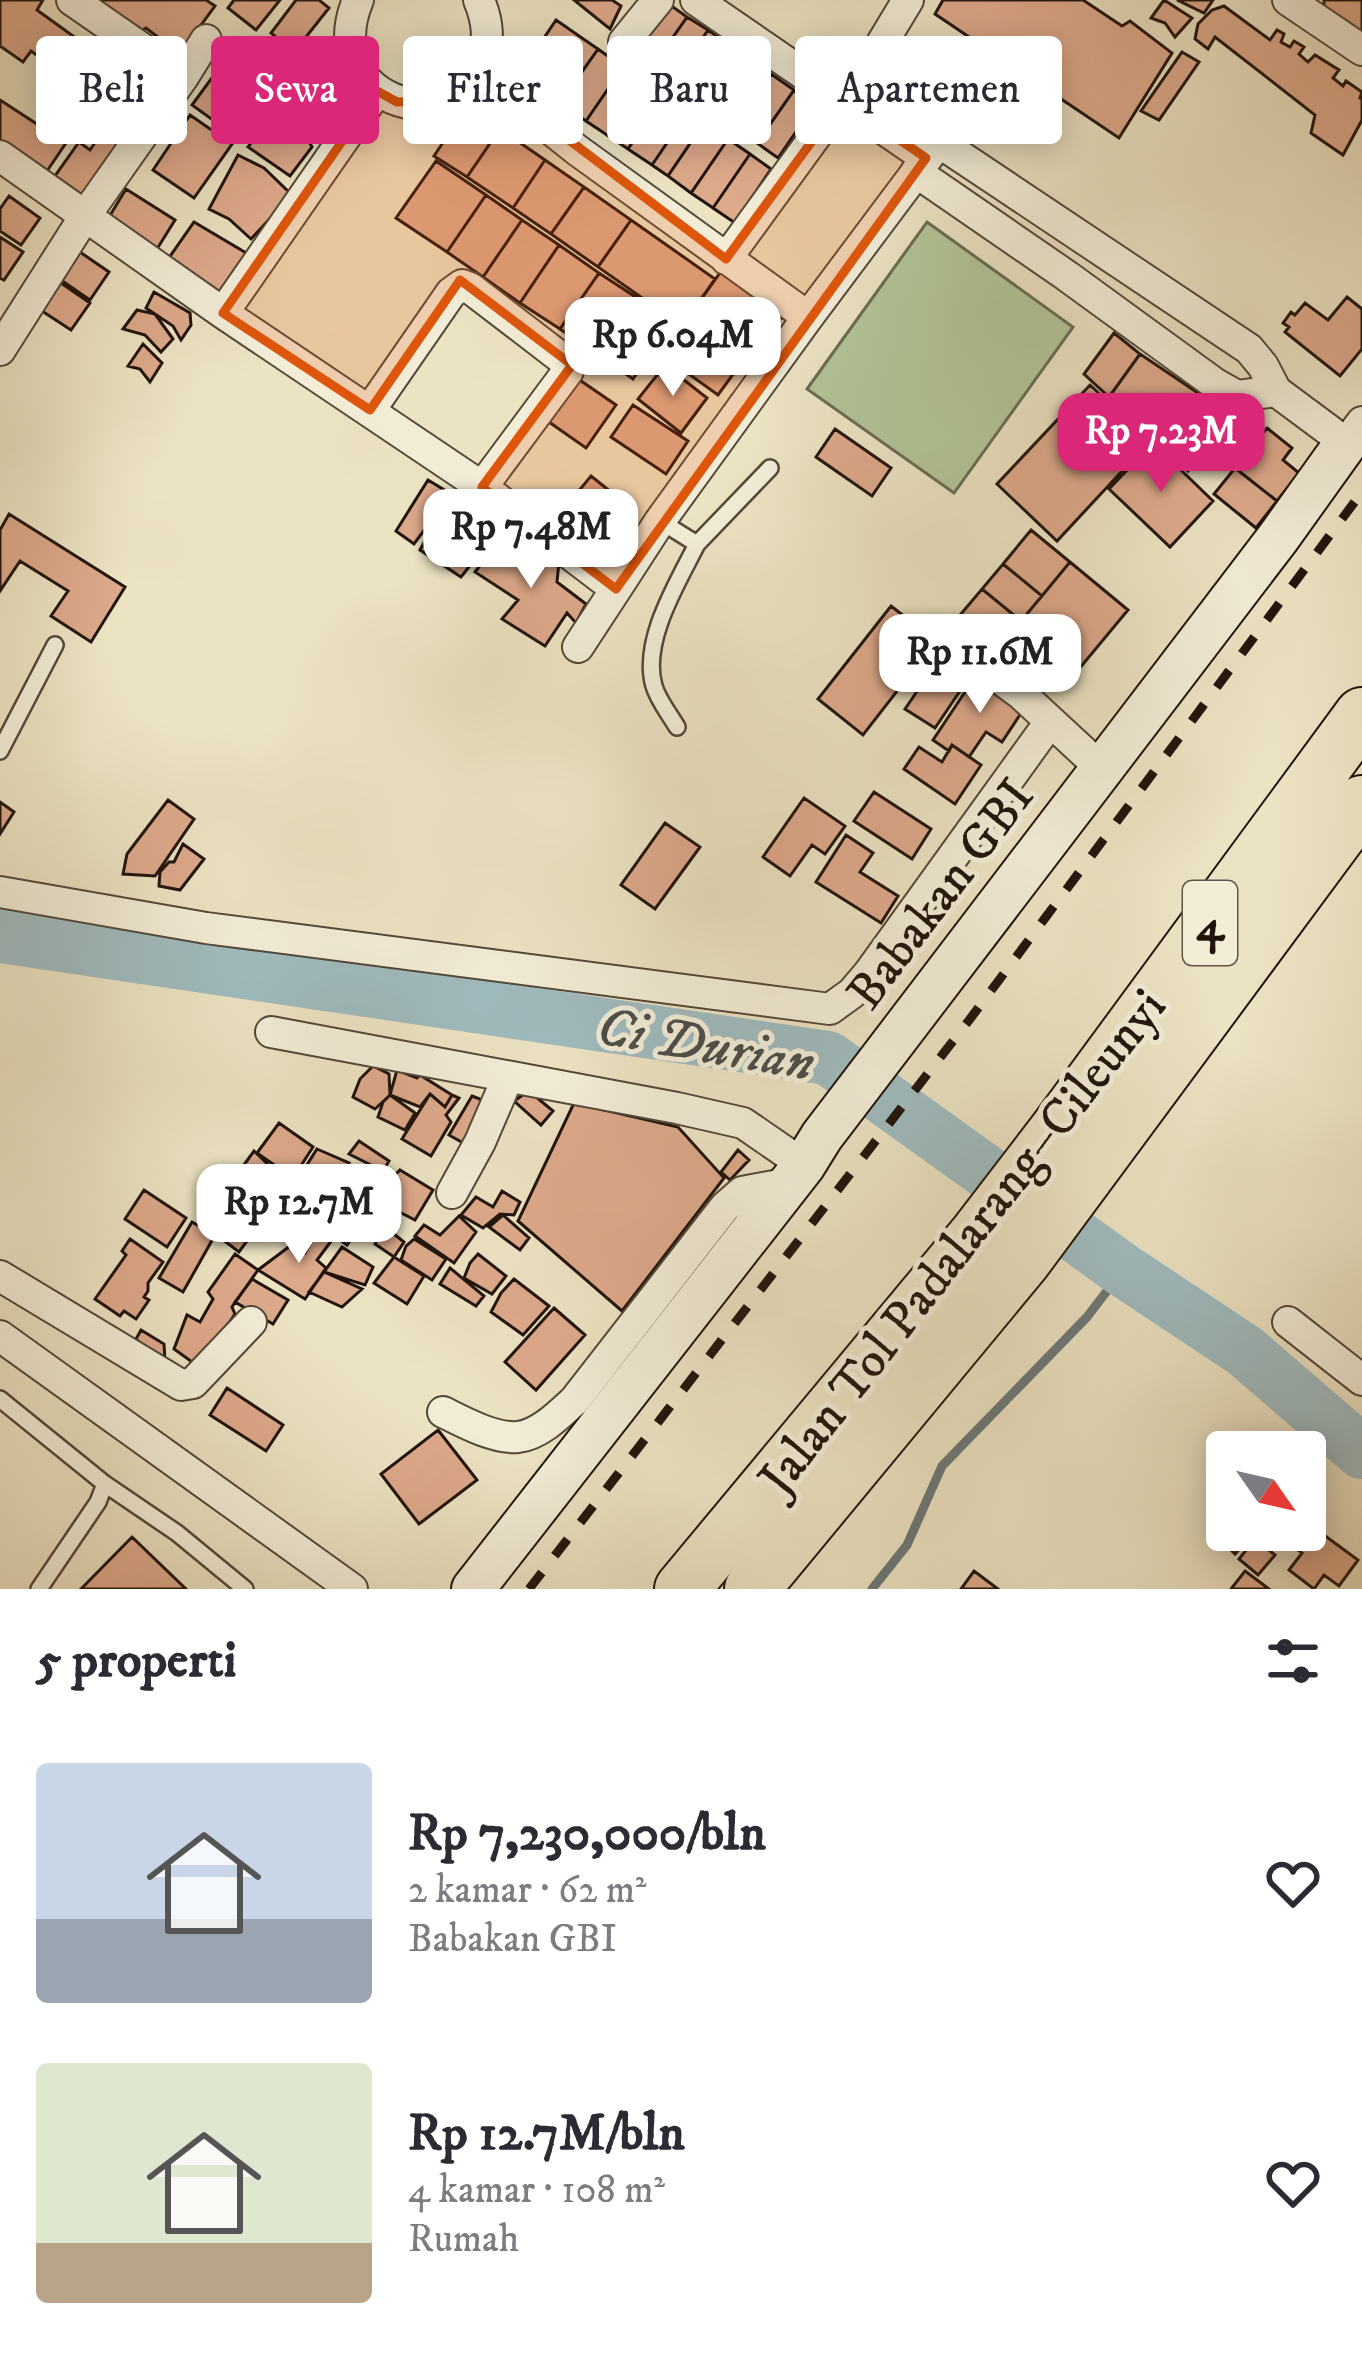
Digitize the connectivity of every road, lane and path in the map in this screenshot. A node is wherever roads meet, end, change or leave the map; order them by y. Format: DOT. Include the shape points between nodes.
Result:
graph roads {
  1 [pos="72,0"];
  2 [pos="358,0"];
  3 [pos="479,0"];
  4 [pos="658,0"];
  5 [pos="696,0"];
  6 [pos="908,0"];
  7 [pos="1288,0"];
  8 [pos="124,36"];
  9 [pos="350,36"];
  10 [pos="488,36"];
  11 [pos="629,36"];
  12 [pos="886,36"];
  13 [pos="206,40"];
  14 [pos="1362,50"];
  15 [pos="795,69"];
  16 [pos="187,71"];
  17 [pos="136,144"];
  18 [pos="340,144"];
  19 [pos="569,144"];
  20 [pos="810,144"];
  21 [pos="908,144"];
  22 [pos="0,156"];
  23 [pos="927,157"];
  24 [pos="85,216"];
  25 [pos="1090,241"];
  26 [pos="726,259"];
  27 [pos="1067,276"];
  28 [pos="224,313"];
  29 [pos="808,317"];
  30 [pos="0,350"];
  31 [pos="1276,391"];
  32 [pos="370,410"];
  33 [pos="1354,432"];
  34 [pos="770,468"];
  35 [pos="482,488"];
  36 [pos="660,521"];
  37 [pos="697,544"];
  38 [pos="616,589"];
  39 [pos="938,633"];
  40 [pos="56,645"];
  41 [pos="578,647"];
  42 [pos="1362,715"];
  43 [pos="1050,722"];
  44 [pos="677,727"];
  45 [pos="0,751"];
  46 [pos="1101,768"];
  47 [pos="1362,803"];
  48 [pos="0,892"];
  49 [pos="271,1032"];
  50 [pos="508,1077"];
  51 [pos="1078,1144"];
  52 [pos="806,1161"];
  53 [pos="452,1193"];
  54 [pos="0,1276"];
  55 [pos="251,1322"];
  56 [pos="1288,1322"];
  57 [pos="0,1336"];
  58 [pos="1362,1380"];
  59 [pos="0,1399"];
  60 [pos="443,1412"];
  61 [pos="105,1484"];
  62 [pos="39,1589"];
  63 [pos="245,1589"];
  64 [pos="352,1589"];
  65 [pos="473,1589"];
  66 [pos="682,1589"];
  67 [pos="752,1589"];
  1 -- 8 [label="street"];
  2 -- 9 [label="street"];
  3 -- 10 [label="street"];
  4 -- 11 [label="street"];
  5 -- 15 [label="street, Babakan GBI"];
  6 -- 12 [label="street"];
  7 -- 14 [label="street"];
  13 -- 16 [label="street"];
  17 -- 24 [label="street"];
  18 -- 28 [label="street"];
  19 -- 26 [label="street"];
  20 -- 26 [label="street"];
  21 -- 23 [label="street, Babakan GBI"];
  22 -- 24 [label="street"];
  23 -- 25 [label="street, Babakan GBI"];
  23 -- 27 [label="street, Babakan GBI"];
  23 -- 29 [label="street"];
  24 -- 28 [label="street"];
  24 -- 30 [label="street"];
  25 -- 27 [label="street"];
  25 -- 31 [label="street, Babakan GBI" via="1249,350"];
  26 -- 29 [label="street"];
  27 -- 31 [label="street, Babakan GBI" via="1237,396"];
  28 -- 32 [label="street"];
  29 -- 36 [label="street"];
  31 -- 33 [label="street, Babakan GBI"];
  32 -- 35 [label="street"];
  32 -- 35 [label="street" via="451,293 470,288 569,364"];
  33 -- 46 [label="street, Babakan GBI"];
  34 -- 37 [label="lane"];
  35 -- 38 [label="street"];
  36 -- 37 [label="lane"];
  36 -- 38 [label="street"];
  37 -- 44 [label="lane" via="659,621 652,666"];
  38 -- 41 [label="street"];
  39 -- 43 [label="street"];
  40 -- 45 [label="lane"];
  42 -- 51 [label="highway, Jalan Tol Padalarang–Cileunyi / 4"];
  43 -- 46 [label="street"];
  43 -- 48 [label="street" via="869,973 830,1009 206,928"];
  46 -- 52 [label="street, Babakan GBI"];
  47 -- 51 [label="highway, Jalan Tol Padalarang–Cileunyi / 4"];
  49 -- 50 [label="street"];
  50 -- 52 [label="street" via="743,1123"];
  50 -- 53 [label="street"];
  51 -- 66 [label="highway, Jalan Tol Padalarang–Cileunyi / 4" via="978,1233"];
  51 -- 67 [label="highway, Jalan Tol Padalarang–Cileunyi / 4" via="1024,1260"];
  52 -- 60 [label="street" via="725,1207 551,1422 519,1437"];
  52 -- 65 [label="street, Babakan GBI"];
  54 -- 55 [label="street" via="182,1384 193,1383"];
  56 -- 58 [label="street"];
  57 -- 64 [label="street"];
  59 -- 61 [label="lane"];
  61 -- 62 [label="lane"];
  61 -- 63 [label="lane"];
}
